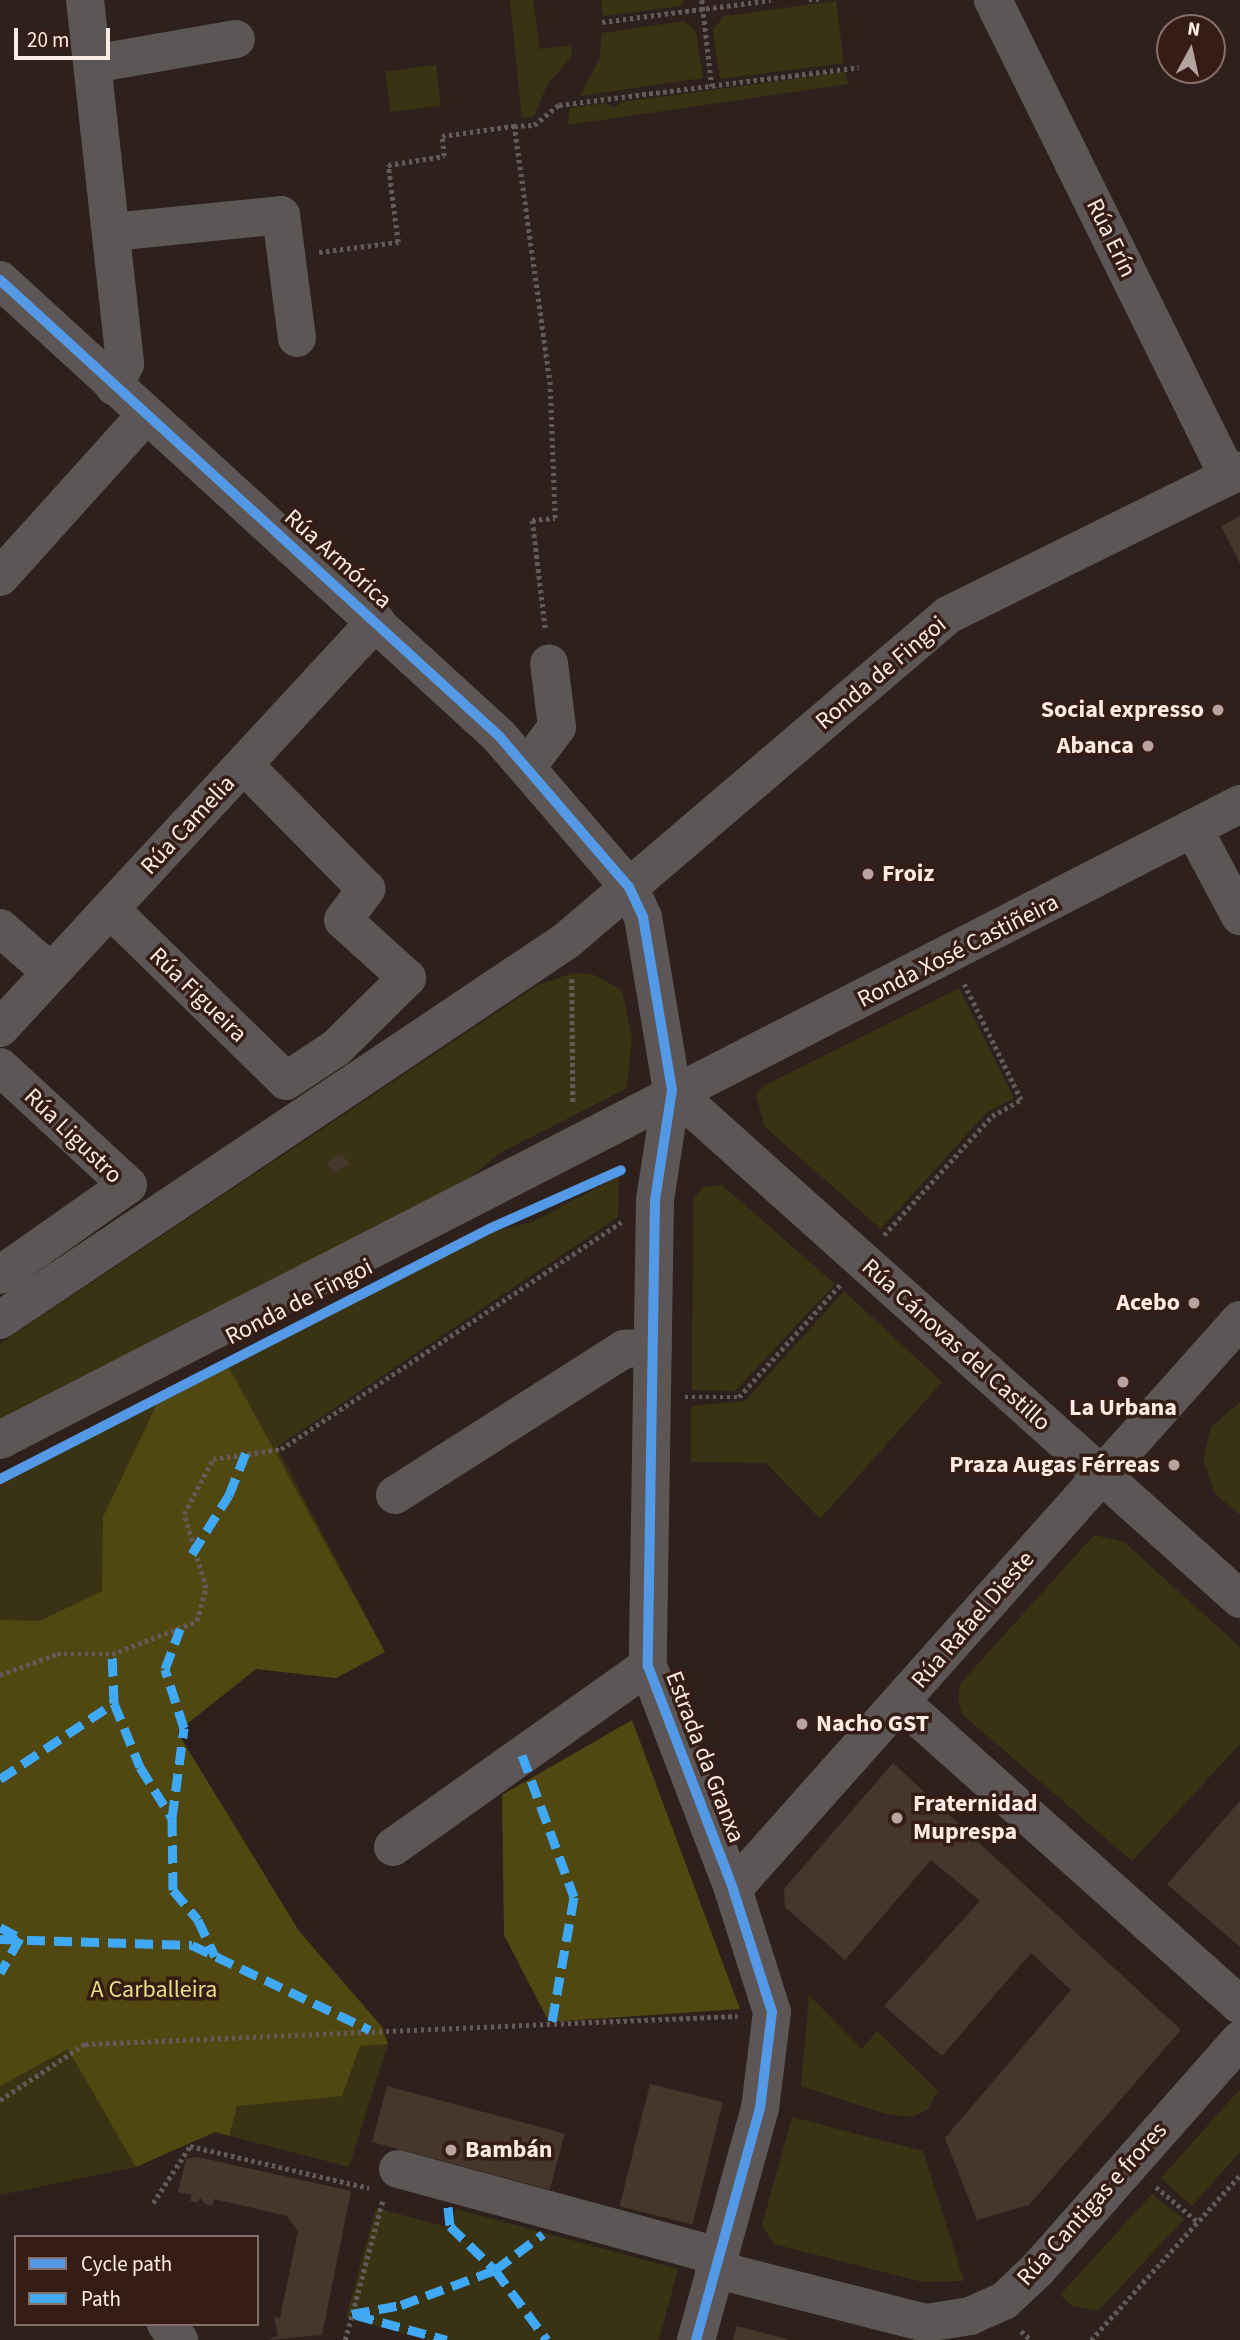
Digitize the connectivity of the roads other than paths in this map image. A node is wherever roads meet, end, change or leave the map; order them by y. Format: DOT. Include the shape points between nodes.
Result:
graph roads {
  1 [pos="993,0"];
  2 [pos="83,1"];
  3 [pos="236,39"];
  4 [pos="93,64"];
  5 [pos="112,232"];
  6 [pos="0,280"];
  7 [pos="296,338"];
  8 [pos="114,387"];
  9 [pos="146,415"];
  10 [pos="1234,474"];
  11 [pos="0,577"];
  12 [pos="376,621"];
  13 [pos="549,663"];
  14 [pos="244,765"];
  15 [pos="527,767"];
  16 [pos="1240,804"];
  17 [pos="1193,828"];
  18 [pos="629,887"];
  19 [pos="110,909"];
  20 [pos="1240,916"];
  21 [pos="0,928"];
  22 [pos="51,972"];
  23 [pos="0,1028"];
  24 [pos="0,1067"];
  25 [pos="672,1090"];
  26 [pos="0,1275"];
  27 [pos="0,1320"];
  28 [pos="1240,1320"];
  29 [pos="653,1347"];
  30 [pos="0,1440"];
  31 [pos="1100,1476"];
  32 [pos="395,1495"];
  33 [pos="1240,1600"];
  34 [pos="648,1666"];
  35 [pos="902,1703"];
  36 [pos="393,1846"];
  37 [pos="733,1889"];
  38 [pos="1240,2006"];
  39 [pos="1240,2040"];
  40 [pos="392,2180"];
  41 [pos="716,2262"];
  42 [pos="168,2326"];
  43 [pos="179,2340"];
  44 [pos="696,2340"];
  1 -- 10 [label="street, Rúa Erín"];
  2 -- 4 [label="street"];
  3 -- 4 [label="street"];
  4 -- 5 [label="street"];
  5 -- 7 [label="street" via="281,215"];
  5 -- 8 [label="street" via="125,364"];
  6 -- 8 [label="street, Rúa Armórica"];
  8 -- 9 [label="street, Rúa Armórica"];
  9 -- 11 [label="street"];
  9 -- 12 [label="street, Rúa Armórica"];
  10 -- 18 [label="street, Ronda de Fingoi" via="948,615"];
  12 -- 14 [label="street, Rúa Camelia"];
  12 -- 15 [label="street, Rúa Armórica"];
  13 -- 15 [label="street" via="557,727"];
  14 -- 19 [label="street, Rúa Camelia"];
  14 -- 19 [label="street, Rúa Figueira" via="366,889 343,920 407,978 337,1048 286,1081"];
  15 -- 18 [label="street, Rúa Armórica"];
  16 -- 17 [label="street, Ronda Xosé Castiñeira"];
  17 -- 20 [label="street"];
  17 -- 25 [label="street, Ronda Xosé Castiñeira" via="816,1025"];
  18 -- 25 [label="street" via="643,917"];
  18 -- 27 [label="street, Ronda de Fingoi" via="566,941"];
  19 -- 22 [label="street, Rúa Camelia"];
  21 -- 22 [label="street"];
  22 -- 23 [label="street, Rúa Camelia"];
  24 -- 26 [label="street, Rúa Ligustro" via="128,1185"];
  25 -- 29 [label="street, Estrada da Granxa" via="655,1200"];
  25 -- 30 [label="street, Ronda de Fingoi" via="566,1151"];
  25 -- 31 [label="street, Rúa Cánovas del Castillo"];
  28 -- 31 [label="street, Rúa Rafael Dieste"];
  29 -- 32 [label="street" via="624,1349"];
  29 -- 34 [label="street, Estrada da Granxa"];
  31 -- 33 [label="street, Rúa Cánovas del Castillo"];
  31 -- 35 [label="street, Rúa Rafael Dieste"];
  34 -- 36 [label="street, Estrada da Granxa"];
  34 -- 37 [label="street, Estrada da Granxa"];
  35 -- 37 [label="street, Rúa Rafael Dieste"];
  35 -- 38 [label="street"];
  37 -- 41 [label="street, Estrada da Granxa" via="772,2012 760,2108"];
  39 -- 41 [label="street, Rúa Cantigas e frores" via="1037,2270 1004,2301 970,2316 926,2323"];
  40 -- 41 [label="street"];
  41 -- 44 [label="street, Estrada da Granxa"];
  42 -- 43 [label="street"];
}
